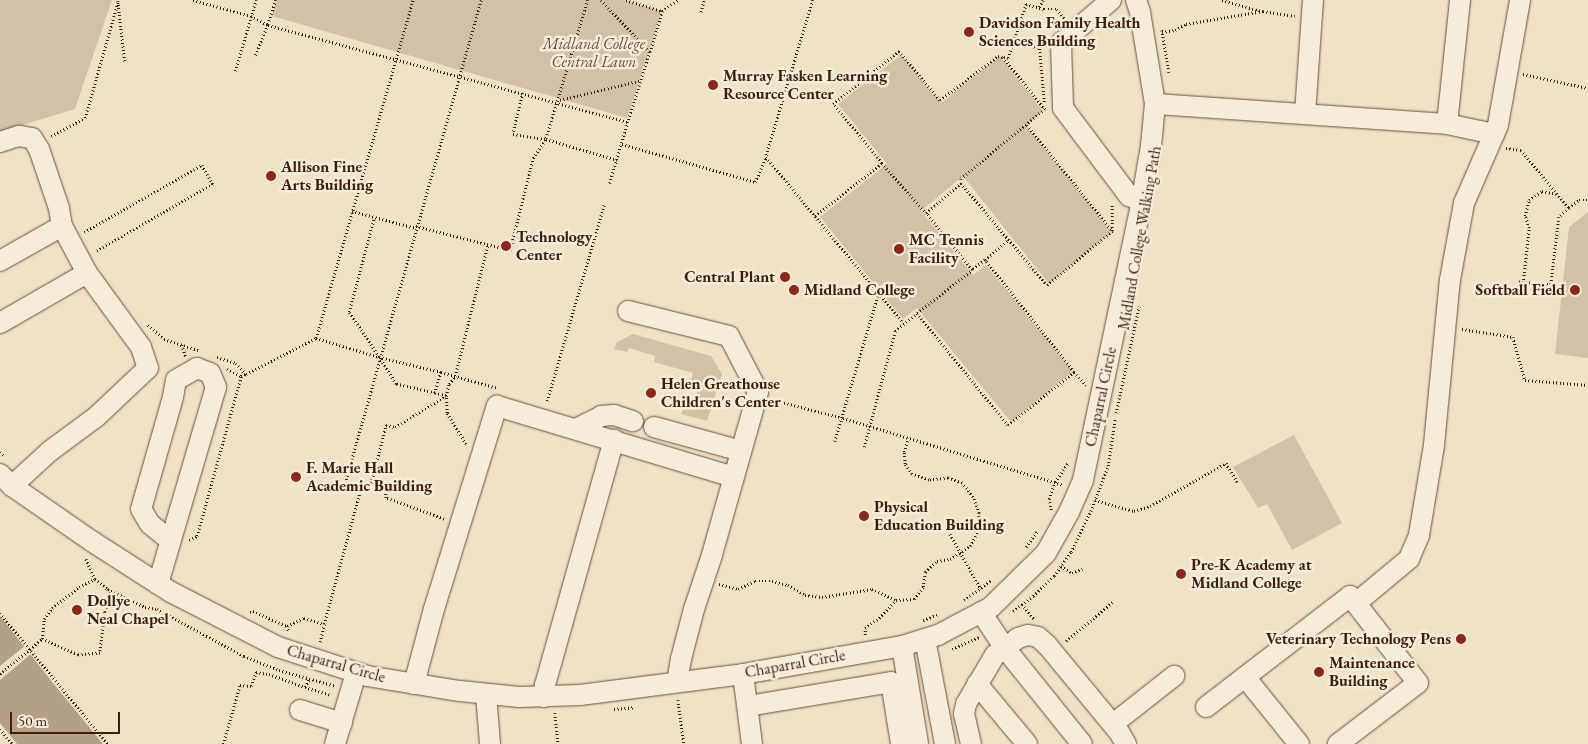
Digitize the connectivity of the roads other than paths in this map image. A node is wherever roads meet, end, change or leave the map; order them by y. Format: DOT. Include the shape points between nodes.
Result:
graph roads {
  1 [pos="1111,0"];
  2 [pos="1136,0"];
  3 [pos="1460,0"];
  4 [pos="1520,0"];
  5 [pos="1309,8"];
  6 [pos="1155,104"];
  7 [pos="1305,114"];
  8 [pos="1447,124"];
  9 [pos="1492,140"];
  10 [pos="0,142"];
  11 [pos="1141,202"];
  12 [pos="71,225"];
  13 [pos="0,262"];
  14 [pos="92,267"];
  15 [pos="628,311"];
  16 [pos="0,323"];
  17 [pos="633,421"];
  18 [pos="654,428"];
  19 [pos="576,429"];
  20 [pos="614,440"];
  21 [pos="741,451"];
  22 [pos="734,477"];
  23 [pos="6,480"];
  24 [pos="179,540"];
  25 [pos="158,584"];
  26 [pos="1356,603"];
  27 [pos="987,620"];
  28 [pos="926,639"];
  29 [pos="902,646"];
  30 [pos="1004,647"];
  31 [pos="743,674"];
  32 [pos="1174,676"];
  33 [pos="1245,676"];
  34 [pos="354,681"];
  35 [pos="414,684"];
  36 [pos="977,684"];
  37 [pos="486,694"];
  38 [pos="680,695"];
  39 [pos="748,706"];
  40 [pos="548,707"];
  41 [pos="1206,707"];
  42 [pos="300,710"];
  43 [pos="342,723"];
  44 [pos="1113,724"];
  45 [pos="945,742"];
  46 [pos="335,744"];
  47 [pos="490,744"];
  48 [pos="752,744"];
  49 [pos="900,744"];
  50 [pos="918,744"];
  51 [pos="924,744"];
  52 [pos="972,744"];
  53 [pos="1027,744"];
  54 [pos="1082,744"];
  55 [pos="1126,744"];
  56 [pos="1299,744"];
  57 [pos="1338,744"];
  1 -- 11 [label="street" via="1061,43 1063,108 1129,196"];
  2 -- 6 [label="street, Chaparral Circle"];
  3 -- 8 [label="street"];
  4 -- 9 [label="street"];
  5 -- 7 [label="street"];
  6 -- 7 [label="street"];
  6 -- 11 [label="street, Chaparral Circle"];
  7 -- 8 [label="street"];
  8 -- 9 [label="street"];
  9 -- 26 [label="street" via="1464,203 1450,280 1434,445 1419,535 1409,558"];
  10 -- 12 [label="street" via="18,136 32,138 39,149 59,208"];
  11 -- 27 [label="street, Chaparral Circle" via="1087,496 1069,512 1046,553 991,607"];
  12 -- 13 [label="street"];
  12 -- 14 [label="street"];
  14 -- 16 [label="street"];
  14 -- 23 [label="street" via="141,347 148,368 96,417"];
  15 -- 21 [label="street" via="729,336 758,392"];
  17 -- 19 [label="street" via="614,415 601,416"];
  18 -- 21 [label="street"];
  19 -- 20 [label="street"];
  19 -- 35 [label="street" via="497,406"];
  20 -- 22 [label="street"];
  20 -- 40 [label="street" via="545,685"];
  21 -- 22 [label="street"];
  22 -- 38 [label="street" via="681,659"];
  23 -- 25 [label="street, Chaparral Circle"];
  24 -- 24 [label="street" via="216,387 210,373 197,368 176,380 174,397 141,508 150,524"];
  24 -- 25 [label="street"];
  25 -- 34 [label="street, Chaparral Circle" via="278,647 316,660"];
  26 -- 33 [label="street" via="1350,596"];
  26 -- 57 [label="street" via="1418,683"];
  27 -- 28 [label="street, Chaparral Circle"];
  27 -- 30 [label="street"];
  28 -- 29 [label="street, Chaparral Circle"];
  28 -- 45 [label="street"];
  29 -- 31 [label="street, Chaparral Circle" via="865,639"];
  29 -- 50 [label="street"];
  30 -- 36 [label="street" via="995,655"];
  30 -- 44 [label="street" via="1028,635 1038,637"];
  30 -- 54 [label="street"];
  31 -- 38 [label="street, Chaparral Circle"];
  31 -- 39 [label="street"];
  32 -- 44 [label="street"];
  33 -- 41 [label="street"];
  33 -- 56 [label="street"];
  34 -- 35 [label="street, Chaparral Circle"];
  34 -- 43 [label="street"];
  35 -- 37 [label="street, Chaparral Circle"];
  36 -- 52 [label="street" via="964,714"];
  36 -- 53 [label="street"];
  37 -- 40 [label="street, Chaparral Circle" via="519,698"];
  37 -- 47 [label="street"];
  38 -- 40 [label="street, Chaparral Circle" via="580,695"];
  39 -- 48 [label="street"];
  39 -- 49 [label="street" via="891,682"];
  42 -- 43 [label="street"];
  43 -- 46 [label="street"];
  44 -- 55 [label="street"];
  45 -- 51 [label="street"];
}
